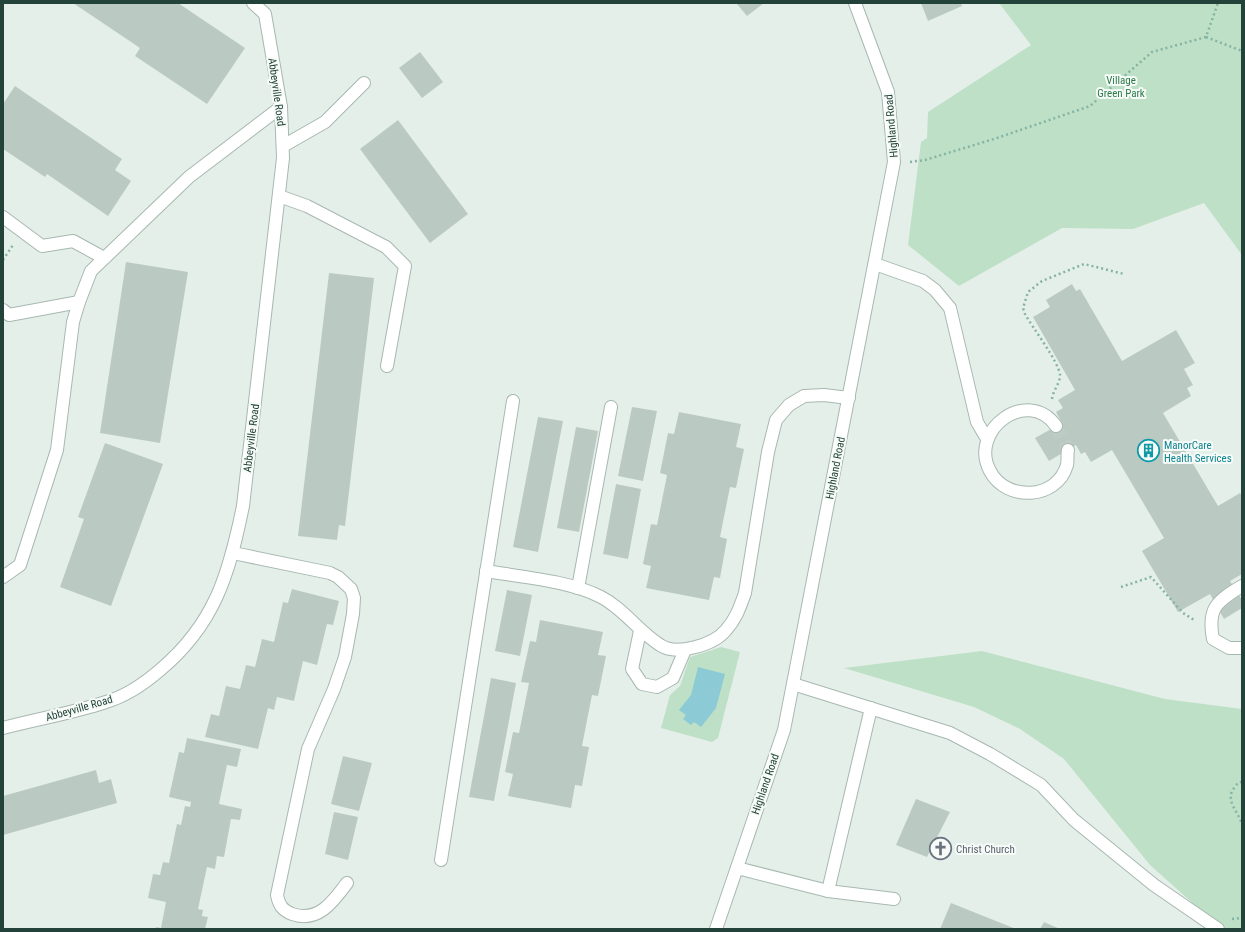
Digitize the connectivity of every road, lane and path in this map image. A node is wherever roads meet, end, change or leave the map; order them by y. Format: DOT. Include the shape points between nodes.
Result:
graph roads {
  1 [pos="253,3"];
  2 [pos="855,3"];
  3 [pos="1218,3"];
  4 [pos="1206,37"];
  5 [pos="1242,51"];
  6 [pos="364,83"];
  7 [pos="281,107"];
  8 [pos="283,146"];
  9 [pos="894,164"];
  10 [pos="279,196"];
  11 [pos="3,217"];
  12 [pos="7,254"];
  13 [pos="104,258"];
  14 [pos="3,260"];
  15 [pos="875,264"];
  16 [pos="1124,274"];
  17 [pos="79,302"];
  18 [pos="3,310"];
  19 [pos="387,366"];
  20 [pos="849,398"];
  21 [pos="513,401"];
  22 [pos="610,407"];
  23 [pos="1054,424"];
  24 [pos="987,439"];
  25 [pos="1068,450"];
  26 [pos="233,552"];
  27 [pos="486,571"];
  28 [pos="3,577"];
  29 [pos="1242,586"];
  30 [pos="1121,587"];
  31 [pos="578,588"];
  32 [pos="1211,627"];
  33 [pos="640,631"];
  34 [pos="1242,648"];
  35 [pos="685,650"];
  36 [pos="793,684"];
  37 [pos="871,708"];
  38 [pos="3,728"];
  39 [pos="1242,782"];
  40 [pos="1242,822"];
  41 [pos="1242,825"];
  42 [pos="441,860"];
  43 [pos="737,868"];
  44 [pos="347,883"];
  45 [pos="828,891"];
  46 [pos="894,899"];
  47 [pos="716,929"];
  48 [pos="1218,929"];
  1 -- 7 [label="street, Abbeyville Road" via="264,14"];
  2 -- 9 [label="street, Highland Road" via="888,92"];
  3 -- 4 [label="path"];
  4 -- 5 [label="path"];
  4 -- 9 [label="path" via="1152,52 1090,106 925,160"];
  6 -- 8 [label="street" via="326,122"];
  7 -- 8 [label="street, Abbeyville Road"];
  7 -- 13 [label="street" via="189,177"];
  8 -- 10 [label="street, Abbeyville Road"];
  9 -- 15 [label="street, Highland Road"];
  10 -- 19 [label="street" via="307,206 386,247 404,266"];
  10 -- 26 [label="street, Abbeyville Road" via="243,506"];
  11 -- 13 [label="street" via="42,246 74,241"];
  12 -- 14 [label="path"];
  13 -- 17 [label="street" via="91,271"];
  15 -- 20 [label="street, Highland Road"];
  15 -- 24 [label="street" via="923,281 950,308 977,422"];
  16 -- 23 [label="path" via="1084,264 1042,281 1026,296 1023,308 1025,314 1060,375 1053,393"];
  17 -- 18 [label="street" via="9,315"];
  17 -- 28 [label="street" via="73,322 57,450 20,565"];
  20 -- 35 [label="street" via="804,396 789,405 776,420 768,452 745,593 738,614 725,632 707,644"];
  20 -- 36 [label="street, Highland Road"];
  21 -- 27 [label="street"];
  22 -- 31 [label="street"];
  23 -- 24 [label="street" via="1040,412 1024,410 1008,415 995,425"];
  24 -- 25 [label="street" via="985,455 990,471 1000,484 1014,492 1030,494 1046,490 1059,479 1067,465"];
  26 -- 38 [label="street, Abbeyville Road" via="224,582 205,620 179,654 143,684 107,702"];
  26 -- 44 [label="street" via="330,573 351,589 354,598 353,614 345,657 308,748 277,895 279,905 286,912 298,916 321,912 331,904"];
  27 -- 31 [label="street"];
  27 -- 42 [label="street"];
  29 -- 32 [label="street" via="1220,599 1210,621"];
  30 -- 32 [label="path" via="1151,577 1183,613"];
  31 -- 33 [label="street" via="602,598 623,613"];
  32 -- 34 [label="street" via="1213,639 1229,648"];
  33 -- 35 [label="street" via="662,646"];
  33 -- 35 [label="street" via="632,669 642,684 657,687 673,678"];
  36 -- 37 [label="street"];
  36 -- 43 [label="street, Highland Road" via="784,730"];
  37 -- 45 [label="street"];
  37 -- 48 [label="street" via="950,733 1041,785 1074,820 1154,884"];
  39 -- 40 [label="path" via="1238,782 1232,790 1231,798 1235,813"];
  40 -- 41 [label="path"];
  43 -- 45 [label="street"];
  43 -- 47 [label="street, Highland Road"];
  45 -- 46 [label="street"];
}
